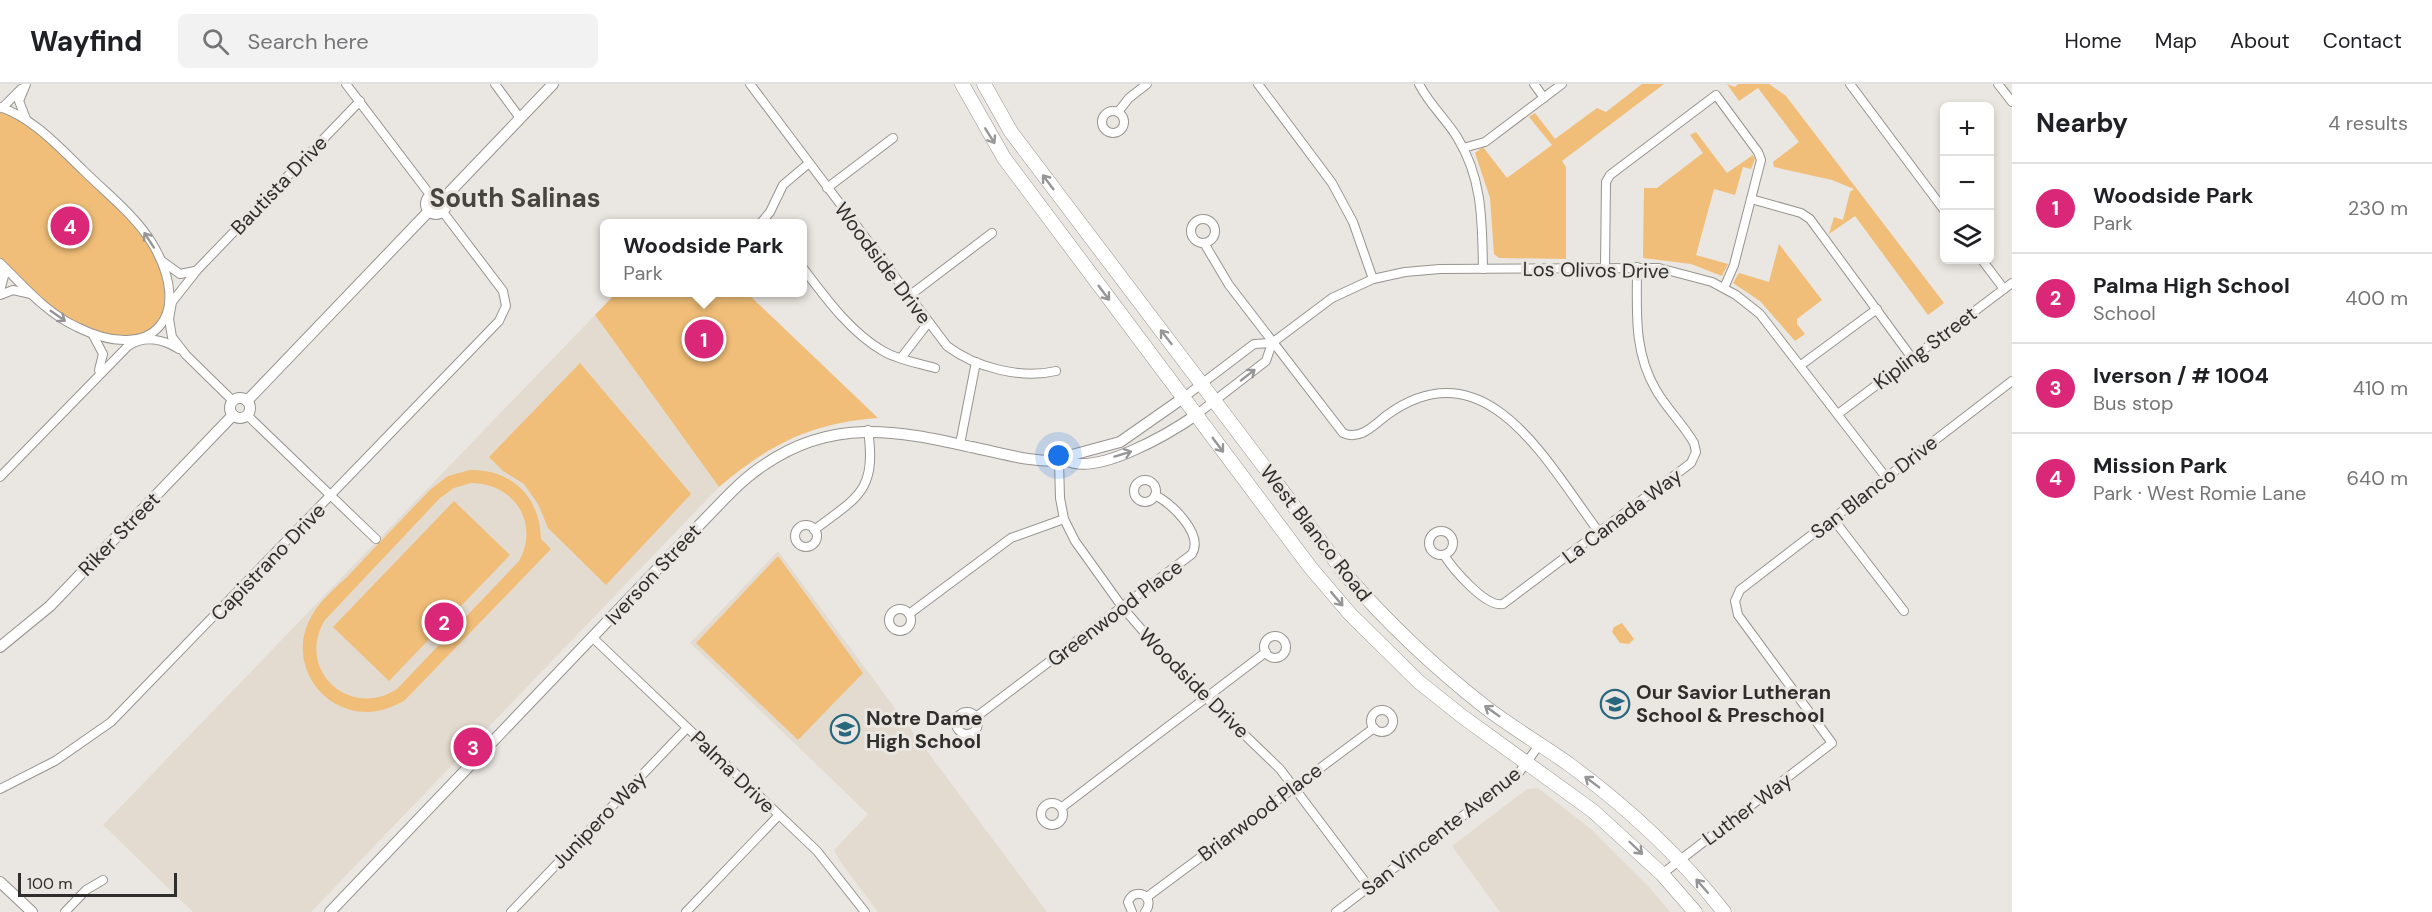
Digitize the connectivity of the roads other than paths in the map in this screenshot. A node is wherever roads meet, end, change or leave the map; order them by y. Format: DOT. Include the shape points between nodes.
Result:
graph roads {
  1 [pos="26,84"];
  2 [pos="346,84"];
  3 [pos="495,84"];
  4 [pos="553,84"];
  5 [pos="750,84"];
  6 [pos="962,84"];
  7 [pos="984,84"];
  8 [pos="1147,84"];
  9 [pos="1258,84"];
  10 [pos="1419,84"];
  11 [pos="1534,84"];
  12 [pos="1562,84"];
  13 [pos="1850,84"];
  14 [pos="1998,84"];
  15 [pos="1544,98"];
  16 [pos="360,101"];
  17 [pos="2012,102"];
  18 [pos="1,107"];
  19 [pos="1118,112"];
  20 [pos="520,117"];
  21 [pos="26,120"];
  22 [pos="893,138"];
  23 [pos="1463,148"];
  24 [pos="809,163"];
  25 [pos="827,188"];
  26 [pos="431,196"];
  27 [pos="444,198"];
  28 [pos="1751,199"];
  29 [pos="1940,205"];
  30 [pos="429,211"];
  31 [pos="443,212"];
  32 [pos="764,219"];
  33 [pos="992,233"];
  34 [pos="1204,243"];
  35 [pos="159,258"];
  36 [pos="0,263"];
  37 [pos="1986,264"];
  38 [pos="1605,267"];
  39 [pos="1637,267"];
  40 [pos="198,269"];
  41 [pos="1483,269"];
  42 [pos="807,273"];
  43 [pos="1373,279"];
  44 [pos="2008,286"];
  45 [pos="1724,288"];
  46 [pos="0,293"];
  47 [pos="33,295"];
  48 [pos="909,296"];
  49 [pos="170,308"];
  50 [pos="1877,309"];
  51 [pos="928,323"];
  52 [pos="91,334"];
  53 [pos="137,341"];
  54 [pos="1272,343"];
  55 [pos="186,355"];
  56 [pos="1912,357"];
  57 [pos="901,358"];
  58 [pos="976,362"];
  59 [pos="1801,366"];
  60 [pos="935,368"];
  61 [pos="1056,371"];
  62 [pos="96,376"];
  63 [pos="2012,381"];
  64 [pos="1202,383"];
  65 [pos="1183,398"];
  66 [pos="1215,400"];
  67 [pos="233,401"];
  68 [pos="247,401"];
  69 [pos="1838,414"];
  70 [pos="233,415"];
  71 [pos="247,415"];
  72 [pos="1196,415"];
  73 [pos="868,430"];
  74 [pos="960,444"];
  75 [pos="1063,460"];
  76 [pos="1885,476"];
  77 [pos="0,477"];
  78 [pos="1155,495"];
  79 [pos="332,496"];
  80 [pos="1064,519"];
  81 [pos="1834,520"];
  82 [pos="814,530"];
  83 [pos="1599,532"];
  84 [pos="376,539"];
  85 [pos="1443,555"];
  86 [pos="1123,608"];
  87 [pos="1904,611"];
  88 [pos="909,614"];
  89 [pos="593,638"];
  90 [pos="0,647"];
  91 [pos="1266,652"];
  92 [pos="1208,698"];
  93 [pos="976,717"];
  94 [pos="687,728"];
  95 [pos="1374,728"];
  96 [pos="1832,743"];
  97 [pos="1540,744"];
  98 [pos="1527,764"];
  99 [pos="1295,786"];
  100 [pos="0,789"];
  101 [pos="1061,808"];
  102 [pos="778,816"];
  103 [pos="1679,860"];
  104 [pos="1662,874"];
  105 [pos="104,880"];
  106 [pos="0,882"];
  107 [pos="1370,887"];
  108 [pos="1147,897"];
  109 [pos="32,912"];
  110 [pos="65,912"];
  111 [pos="330,912"];
  112 [pos="511,912"];
  113 [pos="686,912"];
  114 [pos="865,912"];
  115 [pos="1132,912"];
  116 [pos="1145,912"];
  117 [pos="1336,912"];
  118 [pos="1695,912"];
  119 [pos="1724,912"];
  1 -- 18 [label="street"];
  1 -- 21 [label="street" via="20,101"];
  2 -- 16 [label="street"];
  3 -- 20 [label="street"];
  4 -- 20 [label="street"];
  5 -- 24 [label="street, Woodside Drive"];
  6 -- 65 [label="main road, West Blanco Road, one-way" via="1004,158"];
  64 -- 7 [label="main road, West Blanco Road, one-way" via="1011,132"];
  8 -- 19 [label="street"];
  9 -- 43 [label="street" via="1332,183 1353,222"];
  10 -- 23 [label="street"];
  11 -- 15 [label="street"];
  12 -- 15 [label="street"];
  13 -- 29 [label="street"];
  14 -- 17 [label="street"];
  15 -- 23 [label="street" via="1485,142"];
  16 -- 26 [label="street"];
  16 -- 40 [label="street, Bautista Drive"];
  18 -- 21 [label="street"];
  20 -- 27 [label="street"];
  35 -- 21 [label="street, one-way" via="134,220"];
  22 -- 25 [label="street"];
  23 -- 41 [label="street" via="1480,193"];
  24 -- 25 [label="street, Woodside Drive"];
  24 -- 32 [label="street" via="783,185"];
  25 -- 48 [label="street, Woodside Drive"];
  26 -- 27 [label="street"];
  26 -- 30 [label="street" via="427,203"];
  27 -- 31 [label="street"];
  28 -- 38 [label="street" via="1760,155 1716,95 1610,175 1606,182"];
  28 -- 45 [label="street" via="1734,266"];
  28 -- 50 [label="street" via="1806,215"];
  30 -- 31 [label="street"];
  30 -- 68 [label="street"];
  31 -- 79 [label="street, Capistrano Drive" via="503,291 505,311"];
  33 -- 48 [label="street"];
  34 -- 54 [label="street" via="1218,269"];
  35 -- 40 [label="street" via="180,274"];
  35 -- 49 [label="street"];
  36 -- 46 [label="street" via="4,276"];
  36 -- 47 [label="street"];
  37 -- 44 [label="street"];
  38 -- 39 [label="street, Los Olivos Drive"];
  38 -- 41 [label="street, Los Olivos Drive"];
  39 -- 45 [label="street, Los Olivos Drive" via="1680,271"];
  39 -- 83 [label="street, La Canada Way" via="1640,354 1655,388 1690,436 1696,452 1689,466"];
  40 -- 49 [label="street, Bautista Drive"];
  41 -- 43 [label="street, Los Olivos Drive" via="1423,270"];
  42 -- 57 [label="street" via="828,302 863,335"];
  43 -- 54 [label="street, Los Olivos Drive" via="1332,298"];
  44 -- 56 [label="street, Kipling Street"];
  45 -- 59 [label="street, Los Olivos Drive" via="1760,314"];
  46 -- 47 [label="street" via="14,290"];
  47 -- 52 [label="street, one-way" via="55,315"];
  48 -- 51 [label="street, Woodside Drive"];
  49 -- 53 [label="street, Bautista Drive" via="159,327"];
  49 -- 55 [label="street" via="170,331"];
  50 -- 56 [label="street"];
  50 -- 59 [label="street"];
  51 -- 57 [label="street"];
  51 -- 58 [label="street, Woodside Drive" via="947,346"];
  52 -- 53 [label="street"];
  52 -- 62 [label="street" via="103,354"];
  53 -- 55 [label="street" via="160,340"];
  53 -- 62 [label="street"];
  54 -- 64 [label="street, Los Olivos Drive" via="1254,344"];
  66 -- 54 [label="street, Los Olivos Drive, one-way" via="1266,361"];
  54 -- 83 [label="street" via="1339,430 1348,435 1361,434 1402,406 1432,395 1462,395 1497,408 1524,432"];
  55 -- 67 [label="street"];
  56 -- 69 [label="street, Kipling Street"];
  57 -- 60 [label="street"];
  58 -- 61 [label="street, Woodside Drive" via="1035,376"];
  58 -- 74 [label="street"];
  59 -- 69 [label="street, Los Olivos Drive"];
  62 -- 77 [label="street"];
  63 -- 76 [label="street, San Blanco Drive"];
  64 -- 65 [label="street, Los Olivos Drive"];
  64 -- 66 [label="main road, West Blanco Road"];
  65 -- 72 [label="main road, West Blanco Road"];
  65 -- 75 [label="street, Iverson Street" via="1120,442"];
  66 -- 72 [label="street, Los Olivos Drive"];
  97 -- 66 [label="main road, West Blanco Road, one-way" via="1469,694 1387,622 1346,575"];
  67 -- 68 [label="street"];
  67 -- 70 [label="street"];
  68 -- 71 [label="street"];
  69 -- 76 [label="street, Los Olivos Drive"];
  70 -- 71 [label="street"];
  70 -- 90 [label="street, Riker Street" via="50,606"];
  71 -- 79 [label="street"];
  75 -- 72 [label="street, Iverson Street, one-way" via="1084,463 1131,452"];
  72 -- 98 [label="main road, West Blanco Road, one-way" via="1350,614 1419,682"];
  73 -- 74 [label="street, Iverson Street" via="916,434"];
  73 -- 82 [label="street" via="868,479 850,502"];
  73 -- 89 [label="street, Iverson Street" via="816,439 763,465 706,518"];
  74 -- 75 [label="street, Iverson Street" via="1020,458"];
  75 -- 80 [label="street, Woodside Drive" via="1060,498"];
  76 -- 81 [label="street, San Blanco Drive"];
  78 -- 86 [label="street, Greenwood Place" via="1171,506 1194,536 1196,547 1190,557"];
  79 -- 84 [label="street"];
  79 -- 100 [label="street, Capistrano Drive" via="111,722 55,761"];
  80 -- 86 [label="street, Woodside Drive"];
  80 -- 88 [label="street" via="1011,538"];
  81 -- 87 [label="street"];
  81 -- 96 [label="street, San Blanco Drive" via="1744,586 1735,604 1738,615"];
  83 -- 85 [label="street, La Canada Way" via="1499,605 1487,601"];
  86 -- 92 [label="street, Woodside Drive" via="1158,651"];
  86 -- 93 [label="street, Greenwood Place"];
  89 -- 94 [label="street, Palma Drive"];
  89 -- 111 [label="street, Iverson Street"];
  91 -- 92 [label="street"];
  92 -- 99 [label="street, Woodside Drive"];
  92 -- 101 [label="street"];
  94 -- 102 [label="street, Palma Drive"];
  94 -- 112 [label="street, Junipero Way"];
  95 -- 99 [label="street, Briarwood Place"];
  96 -- 103 [label="street, Luther Way"];
  97 -- 98 [label="street, San Vincente Avenue"];
  103 -- 97 [label="main road, West Blanco Road, one-way" via="1615,800"];
  98 -- 104 [label="main road, West Blanco Road, one-way" via="1593,811"];
  98 -- 107 [label="street, San Vincente Avenue"];
  99 -- 107 [label="street, Woodside Drive"];
  99 -- 108 [label="street, Briarwood Place"];
  102 -- 113 [label="street"];
  102 -- 114 [label="street, Palma Drive" via="828,863"];
  103 -- 104 [label="street, Luther Way"];
  119 -- 103 [label="main road, West Blanco Road, one-way"];
  104 -- 118 [label="main road, West Blanco Road"];
  105 -- 110 [label="street" via="86,890"];
  106 -- 109 [label="street"];
  107 -- 117 [label="street, San Vincente Avenue"];
  108 -- 115 [label="street, Briarwood Place" via="1141,893 1131,896 1128,906"];
  108 -- 116 [label="street" via="1149,906"];
}
